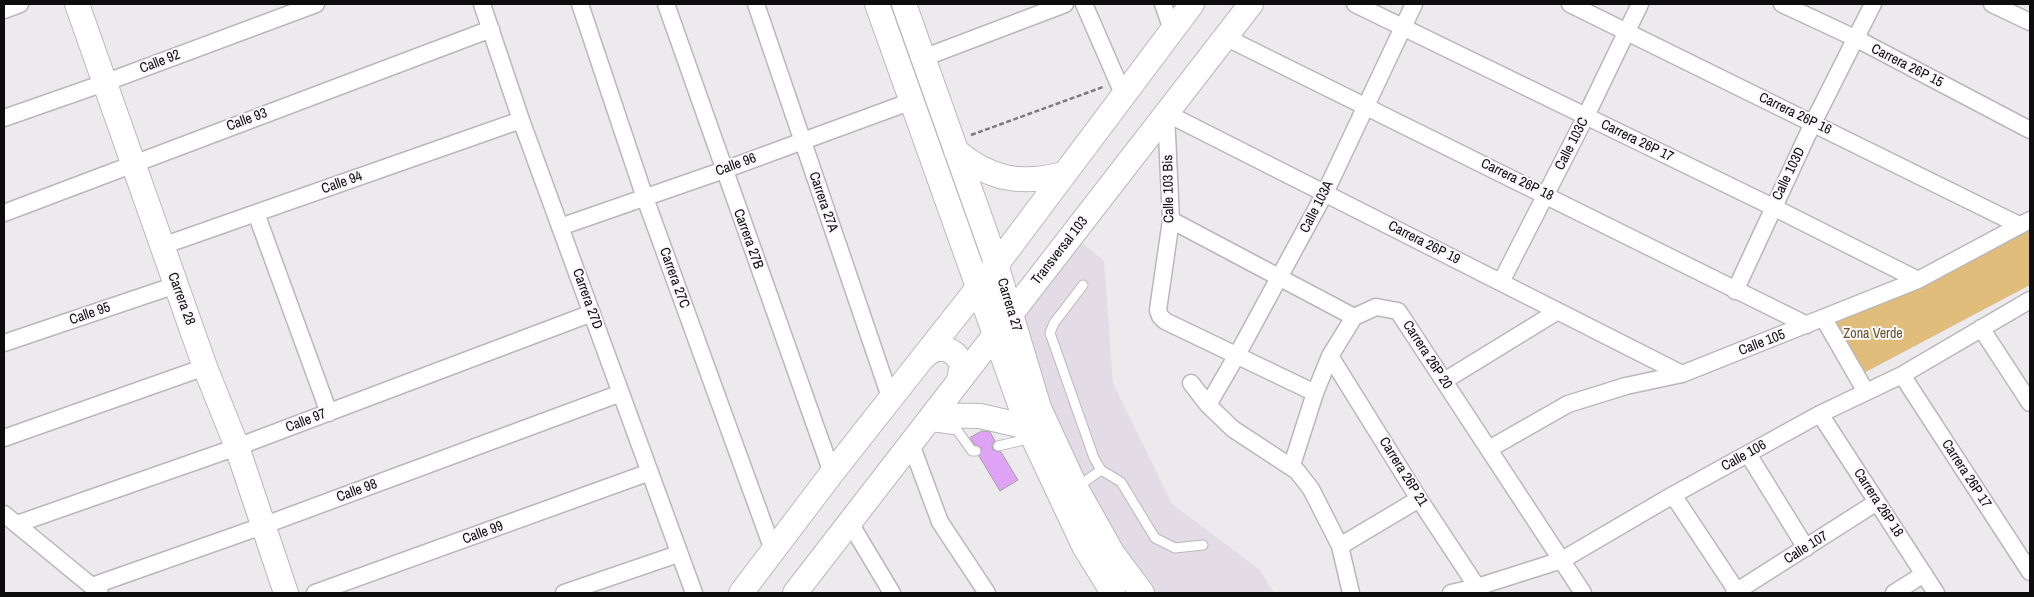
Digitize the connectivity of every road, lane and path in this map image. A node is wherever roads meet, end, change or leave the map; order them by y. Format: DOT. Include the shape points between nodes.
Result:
graph roads {
  1 [pos="20,4"];
  2 [pos="76,4"];
  3 [pos="316,4"];
  4 [pos="482,4"];
  5 [pos="580,4"];
  6 [pos="666,4"];
  7 [pos="756,4"];
  8 [pos="877,4"];
  9 [pos="904,4"];
  10 [pos="1065,4"];
  11 [pos="1084,4"];
  12 [pos="1163,4"];
  13 [pos="1192,4"];
  14 [pos="1250,4"];
  15 [pos="1354,4"];
  16 [pos="1414,4"];
  17 [pos="1570,4"];
  18 [pos="1640,4"];
  19 [pos="1782,4"];
  20 [pos="1873,4"];
  21 [pos="1992,4"];
  22 [pos="4,10"];
  23 [pos="2030,22"];
  24 [pos="1402,27"];
  25 [pos="491,29"];
  26 [pos="1172,30"];
  27 [pos="1627,30"];
  28 [pos="1225,37"];
  29 [pos="1857,40"];
  30 [pos="923,58"];
  31 [pos="104,83"];
  32 [pos="1121,89"];
  33 [pos="912,101"];
  34 [pos="1365,106"];
  35 [pos="1166,113"];
  36 [pos="1586,116"];
  37 [pos="4,118"];
  38 [pos="521,120"];
  39 [pos="1813,123"];
  40 [pos="2030,130"];
  41 [pos="802,141"];
  42 [pos="954,146"];
  43 [pos="132,163"];
  44 [pos="724,170"];
  45 [pos="1064,174"];
  46 [pos="1325,193"];
  47 [pos="1546,195"];
  48 [pos="645,198"];
  49 [pos="1773,207"];
  50 [pos="4,213"];
  51 [pos="256,213"];
  52 [pos="1171,220"];
  53 [pos="2025,222"];
  54 [pos="560,227"];
  55 [pos="162,246"];
  56 [pos="996,264"];
  57 [pos="1279,277"];
  58 [pos="1918,280"];
  59 [pos="1501,282"];
  60 [pos="176,285"];
  61 [pos="1083,285"];
  62 [pos="978,287"];
  63 [pos="1735,291"];
  64 [pos="2030,300"];
  65 [pos="1558,311"];
  66 [pos="592,313"];
  67 [pos="1011,314"];
  68 [pos="1354,317"];
  69 [pos="1824,318"];
  70 [pos="1807,325"];
  71 [pos="1981,328"];
  72 [pos="996,336"];
  73 [pos="4,344"];
  74 [pos="1238,355"];
  75 [pos="925,356"];
  76 [pos="1330,356"];
  77 [pos="205,367"];
  78 [pos="1682,374"];
  79 [pos="1902,375"];
  80 [pos="959,380"];
  81 [pos="1444,381"];
  82 [pos="1191,383"];
  83 [pos="1866,392"];
  84 [pos="621,393"];
  85 [pos="1315,393"];
  86 [pos="891,400"];
  87 [pos="2030,403"];
  88 [pos="1208,405"];
  89 [pos="329,412"];
  90 [pos="1820,414"];
  91 [pos="929,420"];
  92 [pos="1030,433"];
  93 [pos="4,438"];
  94 [pos="911,444"];
  95 [pos="998,446"];
  96 [pos="237,447"];
  97 [pos="976,450"];
  98 [pos="1489,450"];
  99 [pos="1748,454"];
  100 [pos="1292,465"];
  101 [pos="1102,470"];
  102 [pos="650,472"];
  103 [pos="832,473"];
  104 [pos="1076,488"];
  105 [pos="1673,495"];
  106 [pos="1419,499"];
  107 [pos="1877,502"];
  108 [pos="4,514"];
  109 [pos="850,523"];
  110 [pos="18,524"];
  111 [pos="265,526"];
  112 [pos="1203,545"];
  113 [pos="1340,546"];
  114 [pos="1806,548"];
  115 [pos="772,550"];
  116 [pos="678,554"];
  117 [pos="1562,560"];
  118 [pos="2030,572"];
  119 [pos="1924,574"];
  120 [pos="598,587"];
  121 [pos="96,589"];
  122 [pos="1479,590"];
  123 [pos="286,593"];
  124 [pos="315,593"];
  125 [pos="564,593"];
  126 [pos="694,593"];
  127 [pos="741,593"];
  128 [pos="795,593"];
  129 [pos="892,593"];
  130 [pos="987,593"];
  131 [pos="1113,593"];
  132 [pos="1142,593"];
  133 [pos="1350,593"];
  134 [pos="1451,593"];
  135 [pos="1584,593"];
  136 [pos="1736,593"];
  137 [pos="1894,593"];
  138 [pos="1936,593"];
  1 -- 22 [label="street"];
  2 -- 31 [label="street, Carrera 28"];
  3 -- 31 [label="street, Calle 92"];
  4 -- 25 [label="street, Carrera 27D"];
  5 -- 48 [label="street, Carrera 27C"];
  6 -- 44 [label="street, Carrera 27B"];
  7 -- 41 [label="street, Carrera 27A"];
  8 -- 33 [label="street, Carrera 27"];
  9 -- 30 [label="street, Carrera 27"];
  10 -- 30 [label="street"];
  11 -- 32 [label="street"];
  12 -- 26 [label="street"];
  13 -- 26 [label="street"];
  14 -- 28 [label="street, Transversal 103"];
  15 -- 24 [label="street, Carrera 26P 17"];
  16 -- 24 [label="street, Calle 103A"];
  17 -- 27 [label="street, Carrera 26P 16"];
  18 -- 27 [label="street, Calle 103C"];
  19 -- 29 [label="street, Carrera 26P 15"];
  20 -- 29 [label="street, Calle 103D"];
  21 -- 23 [label="street"];
  24 -- 34 [label="street, Calle 103A"];
  24 -- 36 [label="street, Carrera 26P 17"];
  25 -- 38 [label="street, Carrera 27D"];
  25 -- 43 [label="street, Calle 93"];
  26 -- 32 [label="street"];
  27 -- 36 [label="street, Calle 103C"];
  27 -- 39 [label="street, Carrera 26P 16"];
  28 -- 34 [label="street, Carrera 26P 18"];
  28 -- 35 [label="street, Transversal 103"];
  29 -- 39 [label="street, Calle 103D"];
  29 -- 40 [label="street, Carrera 26P 15"];
  30 -- 42 [label="street, Carrera 27"];
  31 -- 37 [label="street, Calle 92"];
  31 -- 43 [label="street, Carrera 28"];
  32 -- 42 [label="path"];
  32 -- 45 [label="street"];
  33 -- 41 [label="street, Calle 96"];
  33 -- 62 [label="street, Carrera 27"];
  34 -- 46 [label="street, Calle 103A"];
  34 -- 47 [label="street, Carrera 26P 18"];
  35 -- 46 [label="street, Carrera 26P 19"];
  35 -- 52 [label="street, Calle 103 Bis"];
  35 -- 67 [label="street, Transversal 103"];
  36 -- 47 [label="street, Calle 103C"];
  36 -- 49 [label="street, Carrera 26P 17"];
  38 -- 51 [label="street, Calle 94"];
  38 -- 54 [label="street, Carrera 27D"];
  39 -- 49 [label="street, Calle 103D"];
  39 -- 53 [label="street, Carrera 26P 16"];
  41 -- 44 [label="street, Calle 96"];
  41 -- 86 [label="street, Carrera 27A"];
  42 -- 45 [label="street" via="968,162 990,174 1015,180 1040,180"];
  42 -- 56 [label="street, Carrera 27"];
  43 -- 50 [label="street, Calle 93"];
  43 -- 55 [label="street, Carrera 28"];
  44 -- 48 [label="street, Calle 96"];
  44 -- 103 [label="street, Carrera 27B"];
  45 -- 56 [label="street"];
  46 -- 57 [label="street, Calle 103A"];
  46 -- 59 [label="street, Carrera 26P 19"];
  47 -- 59 [label="street, Calle 103C"];
  47 -- 63 [label="street, Carrera 26P 18"];
  48 -- 54 [label="street, Calle 96"];
  48 -- 115 [label="street, Carrera 27C"];
  49 -- 58 [label="street, Carrera 26P 17"];
  49 -- 63 [label="street, Calle 103D"];
  51 -- 55 [label="street, Calle 94"];
  51 -- 89 [label="street"];
  52 -- 57 [label="street"];
  52 -- 74 [label="street, Calle 103 Bis" via="1158,310 1160,316"];
  53 -- 58 [label="street, Calle 105"];
  54 -- 66 [label="street, Carrera 27D"];
  55 -- 60 [label="street, Carrera 28"];
  56 -- 62 [label="street"];
  56 -- 67 [label="street, Carrera 27"];
  57 -- 68 [label="street"];
  57 -- 74 [label="street, Calle 103A"];
  58 -- 69 [label="street, Calle 105"];
  59 -- 65 [label="street, Carrera 26P 19"];
  60 -- 73 [label="street, Calle 95"];
  60 -- 77 [label="street, Carrera 28"];
  61 -- 101 [label="lane" via="1050,333 1094,458"];
  62 -- 72 [label="street, Carrera 27"];
  62 -- 75 [label="street"];
  63 -- 70 [label="street, Carrera 26P 18"];
  64 -- 71 [label="street, Calle 106"];
  65 -- 78 [label="street, Carrera 26P 19"];
  65 -- 81 [label="street"];
  66 -- 84 [label="street, Carrera 27D"];
  66 -- 89 [label="street, Calle 97"];
  67 -- 72 [label="street, Transversal 103"];
  67 -- 104 [label="street, Carrera 27" via="1039,408"];
  68 -- 76 [label="street"];
  68 -- 81 [label="street, Carrera 26P 20" via="1376,307 1398,311"];
  69 -- 70 [label="street, Calle 105"];
  69 -- 83 [label="street"];
  70 -- 78 [label="street, Calle 105"];
  71 -- 79 [label="street, Calle 106"];
  71 -- 87 [label="street"];
  72 -- 80 [label="street, Transversal 103"];
  72 -- 92 [label="street, Carrera 27"];
  74 -- 85 [label="street"];
  74 -- 88 [label="street, Calle 103A"];
  75 -- 80 [label="street" via="936,348 946,348 955,353 962,366"];
  75 -- 86 [label="street"];
  76 -- 85 [label="street"];
  76 -- 106 [label="street, Carrera 26P 21"];
  77 -- 93 [label="street"];
  77 -- 96 [label="street, Carrera 28"];
  78 -- 98 [label="street, Calle 105" via="1626,386 1568,404"];
  79 -- 83 [label="street, Calle 106"];
  79 -- 118 [label="street, Carrera 26P 17"];
  80 -- 91 [label="street, Transversal 103"];
  81 -- 98 [label="street, Carrera 26P 20"];
  82 -- 88 [label="street"];
  83 -- 90 [label="street, Calle 106"];
  84 -- 102 [label="street, Carrera 27D"];
  84 -- 111 [label="street, Calle 98"];
  85 -- 100 [label="street"];
  86 -- 103 [label="street"];
  88 -- 100 [label="street" via="1233,429"];
  89 -- 96 [label="street, Calle 97"];
  90 -- 99 [label="street, Calle 106"];
  90 -- 107 [label="street, Carrera 26P 18"];
  91 -- 92 [label="street" via="980,416"];
  91 -- 94 [label="street, Transversal 103"];
  91 -- 97 [label="lane" via="957,430 972,451"];
  92 -- 95 [label="lane"];
  92 -- 131 [label="street, Carrera 27" via="1084,546"];
  94 -- 109 [label="street, Transversal 103"];
  94 -- 130 [label="street" via="940,522"];
  96 -- 110 [label="street, Calle 97"];
  96 -- 111 [label="street, Carrera 28"];
  98 -- 117 [label="street, Carrera 26P 20"];
  99 -- 105 [label="street, Calle 106"];
  99 -- 114 [label="street"];
  100 -- 113 [label="street" via="1311,489"];
  101 -- 104 [label="lane"];
  101 -- 112 [label="lane" via="1122,482 1155,538 1175,548"];
  102 -- 116 [label="street, Carrera 27D"];
  102 -- 124 [label="street, Calle 99"];
  103 -- 115 [label="street"];
  104 -- 132 [label="street, Carrera 27" via="1113,554"];
  105 -- 117 [label="street, Calle 106"];
  105 -- 136 [label="street"];
  106 -- 113 [label="street"];
  106 -- 122 [label="street, Carrera 26P 21"];
  107 -- 114 [label="street, Calle 107"];
  107 -- 119 [label="street, Carrera 26P 18"];
  108 -- 110 [label="street"];
  109 -- 128 [label="street, Transversal 103"];
  109 -- 129 [label="street"];
  110 -- 121 [label="street"];
  111 -- 121 [label="street, Calle 98"];
  111 -- 123 [label="street, Carrera 28"];
  113 -- 133 [label="street"];
  114 -- 136 [label="street, Calle 107"];
  115 -- 127 [label="street"];
  116 -- 120 [label="street"];
  116 -- 126 [label="street, Carrera 27D"];
  117 -- 122 [label="street, Calle 106"];
  117 -- 135 [label="street, Carrera 26P 20"];
  119 -- 137 [label="street"];
  119 -- 138 [label="street, Carrera 26P 18"];
  120 -- 125 [label="street"];
  122 -- 134 [label="street, Calle 106"];
}
